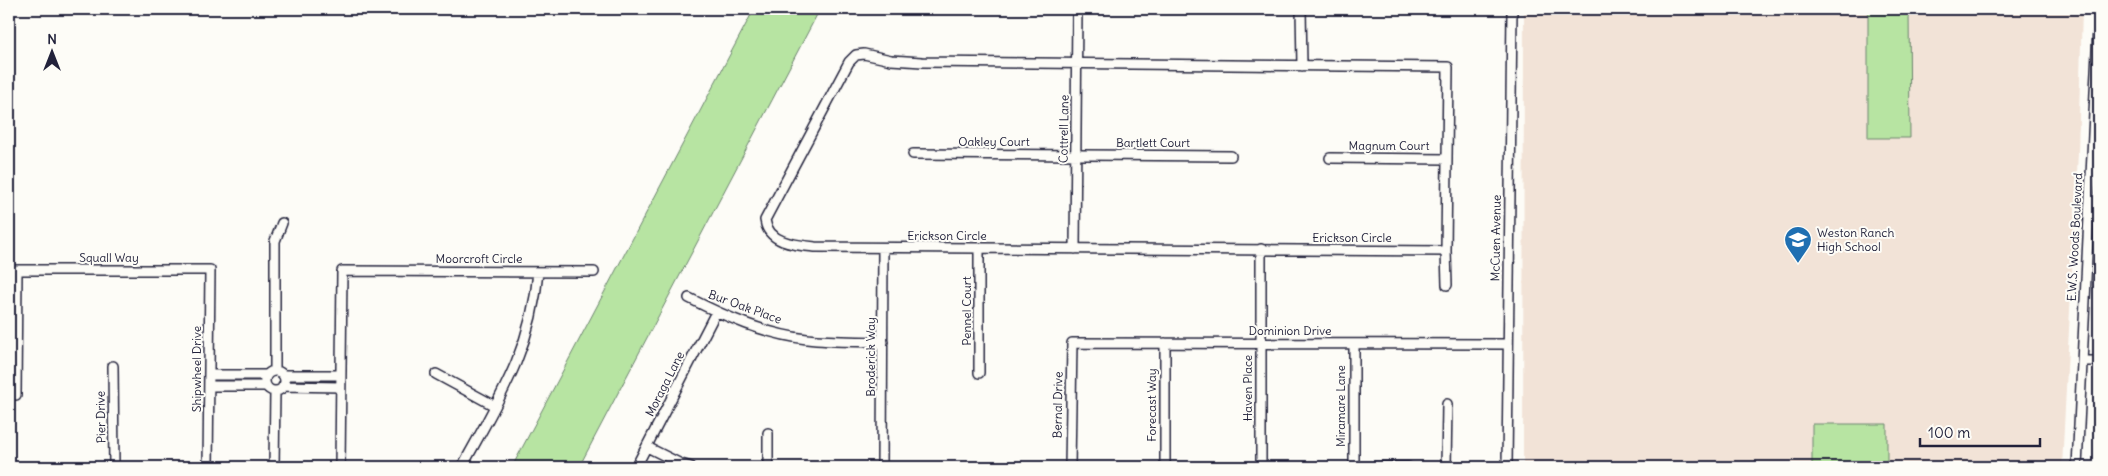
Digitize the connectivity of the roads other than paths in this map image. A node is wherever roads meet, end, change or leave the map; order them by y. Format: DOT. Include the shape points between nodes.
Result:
graph roads {
  1 [pos="1077,9"];
  2 [pos="1301,9"];
  3 [pos="1512,9"];
  4 [pos="2099,9"];
  5 [pos="1077,63"];
  6 [pos="1302,66"];
  7 [pos="913,154"];
  8 [pos="1076,155"];
  9 [pos="1231,156"];
  10 [pos="1330,158"];
  11 [pos="1447,159"];
  12 [pos="282,224"];
  13 [pos="883,248"];
  14 [pos="979,248"];
  15 [pos="1075,249"];
  16 [pos="1261,249"];
  17 [pos="1446,251"];
  18 [pos="13,270"];
  19 [pos="210,270"];
  20 [pos="538,272"];
  21 [pos="594,272"];
  22 [pos="1447,285"];
  23 [pos="689,298"];
  24 [pos="716,312"];
  25 [pos="884,342"];
  26 [pos="1072,343"];
  27 [pos="1165,343"];
  28 [pos="1260,344"];
  29 [pos="1354,344"];
  30 [pos="1507,344"];
  31 [pos="2082,361"];
  32 [pos="2099,361"];
  33 [pos="112,366"];
  34 [pos="979,373"];
  35 [pos="275,374"];
  36 [pos="436,374"];
  37 [pos="209,375"];
  38 [pos="340,375"];
  39 [pos="209,386"];
  40 [pos="340,387"];
  41 [pos="275,388"];
  42 [pos="16,394"];
  43 [pos="1447,404"];
  44 [pos="495,406"];
  45 [pos="768,433"];
  46 [pos="647,447"];
  47 [pos="114,467"];
  48 [pos="208,467"];
  49 [pos="274,467"];
  50 [pos="340,467"];
  51 [pos="462,467"];
  52 [pos="636,467"];
  53 [pos="692,467"];
  54 [pos="768,467"];
  55 [pos="882,467"];
  56 [pos="1070,467"];
  57 [pos="1165,467"];
  58 [pos="1261,467"];
  59 [pos="1354,467"];
  60 [pos="1408,467"];
  61 [pos="1446,467"];
  62 [pos="1506,467"];
  63 [pos="2077,467"];
  1 -- 5 [label="street, Cottrell Lane"];
  2 -- 6 [label="street"];
  3 -- 30 [label="street, McCuen Avenue"];
  4 -- 31 [label="street, E.W.S. Woods Boulevard"];
  5 -- 6 [label="street, Erickson Circle"];
  5 -- 8 [label="street, Cottrell Lane"];
  5 -- 13 [label="street, Erickson Circle" via="922,62 856,55 849,62 764,220 775,237 799,246"];
  6 -- 11 [label="street, Erickson Circle" via="1448,67"];
  7 -- 8 [label="street, Oakley Court"];
  8 -- 9 [label="street, Bartlett Court"];
  8 -- 15 [label="street, Cottrell Lane"];
  10 -- 11 [label="street, Magnum Court"];
  11 -- 17 [label="street, Erickson Circle"];
  12 -- 35 [label="street" via="275,241"];
  13 -- 14 [label="street, Erickson Circle"];
  13 -- 25 [label="street, Broderick Way"];
  14 -- 15 [label="street, Erickson Circle"];
  14 -- 34 [label="street, Pennel Court"];
  15 -- 16 [label="street, Erickson Circle"];
  16 -- 17 [label="street, Erickson Circle"];
  16 -- 28 [label="street, Haven Place"];
  17 -- 22 [label="street"];
  18 -- 19 [label="street, Squall Way"];
  18 -- 42 [label="street"];
  19 -- 37 [label="street, Shipwheel Drive"];
  20 -- 21 [label="street"];
  20 -- 38 [label="street, Moorcroft Circle" via="342,271"];
  20 -- 44 [label="street, Moorcroft Circle" via="527,338"];
  23 -- 24 [label="street, Bur Oak Place"];
  24 -- 25 [label="street, Bur Oak Place" via="762,329 806,339"];
  24 -- 46 [label="street, Moraga Lane"];
  25 -- 55 [label="street, Broderick Way"];
  26 -- 27 [label="street, Dominion Drive"];
  26 -- 56 [label="street, Bernal Drive"];
  27 -- 28 [label="street, Dominion Drive"];
  27 -- 57 [label="street, Forecast Way"];
  28 -- 29 [label="street, Dominion Drive"];
  28 -- 58 [label="street, Haven Place"];
  29 -- 30 [label="street, Dominion Drive"];
  29 -- 59 [label="street, Miramare Lane"];
  30 -- 62 [label="street, McCuen Avenue"];
  31 -- 32 [label="street"];
  31 -- 63 [label="street, E.W.S. Woods Boulevard"];
  33 -- 47 [label="street, Pier Drive"];
  35 -- 37 [label="street"];
  35 -- 38 [label="street"];
  35 -- 41 [label="street" via="284,381"];
  35 -- 41 [label="street" via="265,381"];
  36 -- 44 [label="street"];
  37 -- 39 [label="street, Shipwheel Drive"];
  38 -- 40 [label="street, Moorcroft Circle"];
  39 -- 41 [label="street"];
  39 -- 48 [label="street, Shipwheel Drive"];
  40 -- 41 [label="street"];
  40 -- 50 [label="street, Moorcroft Circle"];
  41 -- 49 [label="street"];
  43 -- 61 [label="street"];
  44 -- 51 [label="street, Moorcroft Circle"];
  45 -- 54 [label="street"];
  46 -- 52 [label="street, Moraga Lane"];
  46 -- 53 [label="street"];
  59 -- 60 [label="street"];
}
